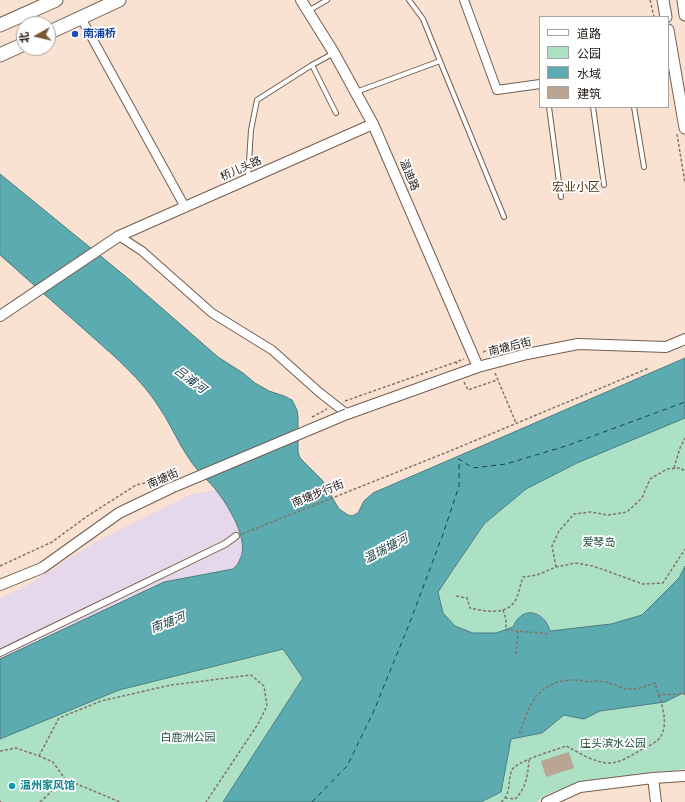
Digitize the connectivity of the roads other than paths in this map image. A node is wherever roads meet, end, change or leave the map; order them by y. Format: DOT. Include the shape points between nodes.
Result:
graph roads {
  1 [pos="56,0"];
  2 [pos="119,0"];
  3 [pos="301,0"];
  4 [pos="327,0"];
  5 [pos="409,0"];
  6 [pos="464,0"];
  7 [pos="663,0"];
  8 [pos="683,0"];
  9 [pos="308,12"];
  10 [pos="685,15"];
  11 [pos="666,16"];
  12 [pos="81,18"];
  13 [pos="0,25"];
  14 [pos="56,29"];
  15 [pos="669,41"];
  16 [pos="16,48"];
  17 [pos="334,53"];
  18 [pos="0,55"];
  19 [pos="440,61"];
  20 [pos="671,63"];
  21 [pos="312,65"];
  22 [pos="539,84"];
  23 [pos="356,92"];
  24 [pos="548,108"];
  25 [pos="593,108"];
  26 [pos="634,108"];
  27 [pos="336,113"];
  28 [pos="373,124"];
  29 [pos="681,128"];
  30 [pos="644,167"];
  31 [pos="248,179"];
  32 [pos="604,185"];
  33 [pos="561,197"];
  34 [pos="185,206"];
  35 [pos="504,217"];
  36 [pos="118,236"];
  37 [pos="0,316"];
  38 [pos="685,339"];
  39 [pos="478,368"];
  40 [pos="347,414"];
  41 [pos="236,536"];
  42 [pos="0,585"];
  43 [pos="0,653"];
  44 [pos="685,776"];
  45 [pos="653,778"];
  46 [pos="547,802"];
  47 [pos="656,802"];
  1 -- 13 [label="main road"];
  2 -- 12 [label="main road"];
  3 -- 9 [label="street, 温迪路"];
  4 -- 9 [label="lane"];
  5 -- 19 [label="lane" via="423,19"];
  6 -- 22 [label="street" via="497,90"];
  7 -- 11 [label="main road"];
  8 -- 10 [label="main road"];
  9 -- 17 [label="street, 温迪路"];
  12 -- 14 [label="main road"];
  12 -- 34 [label="street"];
  15 -- 20 [label="main road"];
  16 -- 18 [label="main road"];
  17 -- 21 [label="lane"];
  17 -- 23 [label="street, 温迪路"];
  19 -- 23 [label="lane"];
  19 -- 35 [label="lane"];
  20 -- 29 [label="main road"];
  21 -- 27 [label="lane"];
  21 -- 31 [label="lane" via="257,100 251,130"];
  23 -- 28 [label="street, 温迪路"];
  24 -- 33 [label="lane"];
  25 -- 32 [label="lane"];
  26 -- 30 [label="lane"];
  28 -- 31 [label="street, 桥儿头路"];
  28 -- 39 [label="street, 温迪路"];
  31 -- 34 [label="street, 桥儿头路"];
  34 -- 36 [label="street, 桥儿头路"];
  36 -- 37 [label="street, 桥儿头路"];
  36 -- 40 [label="street" via="142,251 212,313 272,350"];
  38 -- 39 [label="street, 南塘后街" via="666,347 578,344 527,354"];
  39 -- 40 [label="street, 南塘后街"];
  40 -- 42 [label="street, 南塘街, bridge" via="119,513 42,568"];
  41 -- 43 [label="street" via="225,544"];
  44 -- 45 [label="street"];
  45 -- 46 [label="street" via="580,787"];
  45 -- 47 [label="street"];
}
